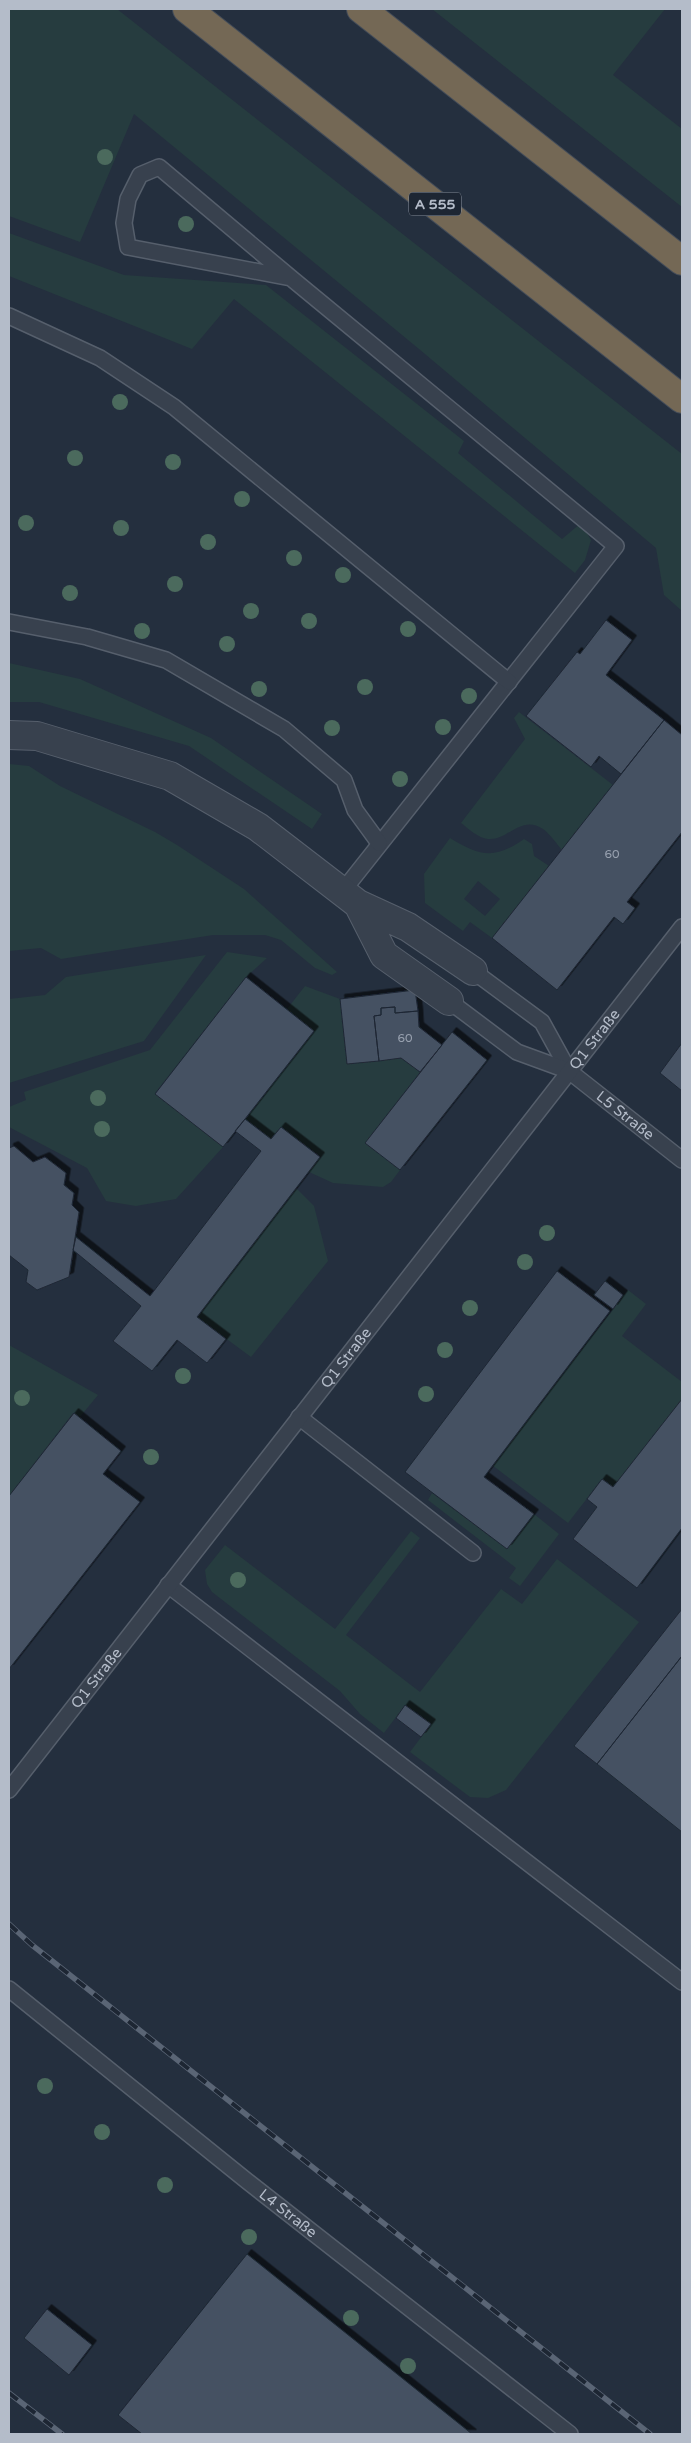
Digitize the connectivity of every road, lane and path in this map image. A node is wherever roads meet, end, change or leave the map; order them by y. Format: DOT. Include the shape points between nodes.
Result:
graph roads {
  1 [pos="187,9"];
  2 [pos="361,9"];
  3 [pos="682,261"];
  4 [pos="291,278"];
  5 [pos="9,316"];
  6 [pos="682,399"];
  7 [pos="9,622"];
  8 [pos="509,682"];
  9 [pos="9,735"];
  10 [pos="379,843"];
  11 [pos="350,898"];
  12 [pos="682,927"];
  13 [pos="473,971"];
  14 [pos="449,1002"];
  15 [pos="569,1071"];
  16 [pos="682,1160"];
  17 [pos="299,1417"];
  18 [pos="473,1552"];
  19 [pos="168,1585"];
  20 [pos="9,1790"];
  21 [pos="682,1982"];
  22 [pos="9,1989"];
  23 [pos="570,2434"];
  1 -- 6 [label="highway, A 555"];
  2 -- 3 [label="highway"];
  4 -- 4 [label="lane" via="128,248 124,223 128,199 140,175 159,167"];
  4 -- 8 [label="lane" via="616,546"];
  5 -- 8 [label="lane" via="100,358 174,407"];
  7 -- 10 [label="lane" via="87,637 166,660 284,729 344,780 355,810"];
  8 -- 10 [label="lane"];
  9 -- 11 [label="street" via="37,736 170,776 258,827"];
  10 -- 11 [label="lane"];
  11 -- 13 [label="street" via="408,927"];
  11 -- 14 [label="street" via="384,955"];
  12 -- 15 [label="lane, Q1 Straße"];
  13 -- 15 [label="lane" via="542,1022"];
  14 -- 15 [label="lane" via="517,1052"];
  15 -- 16 [label="lane, L5 Straße"];
  15 -- 17 [label="lane, Q1 Straße"];
  17 -- 18 [label="lane"];
  17 -- 19 [label="lane, Q1 Straße"];
  19 -- 20 [label="lane, Q1 Straße"];
  19 -- 21 [label="lane"];
  22 -- 23 [label="lane, L4 Straße" via="224,2163"];
}
